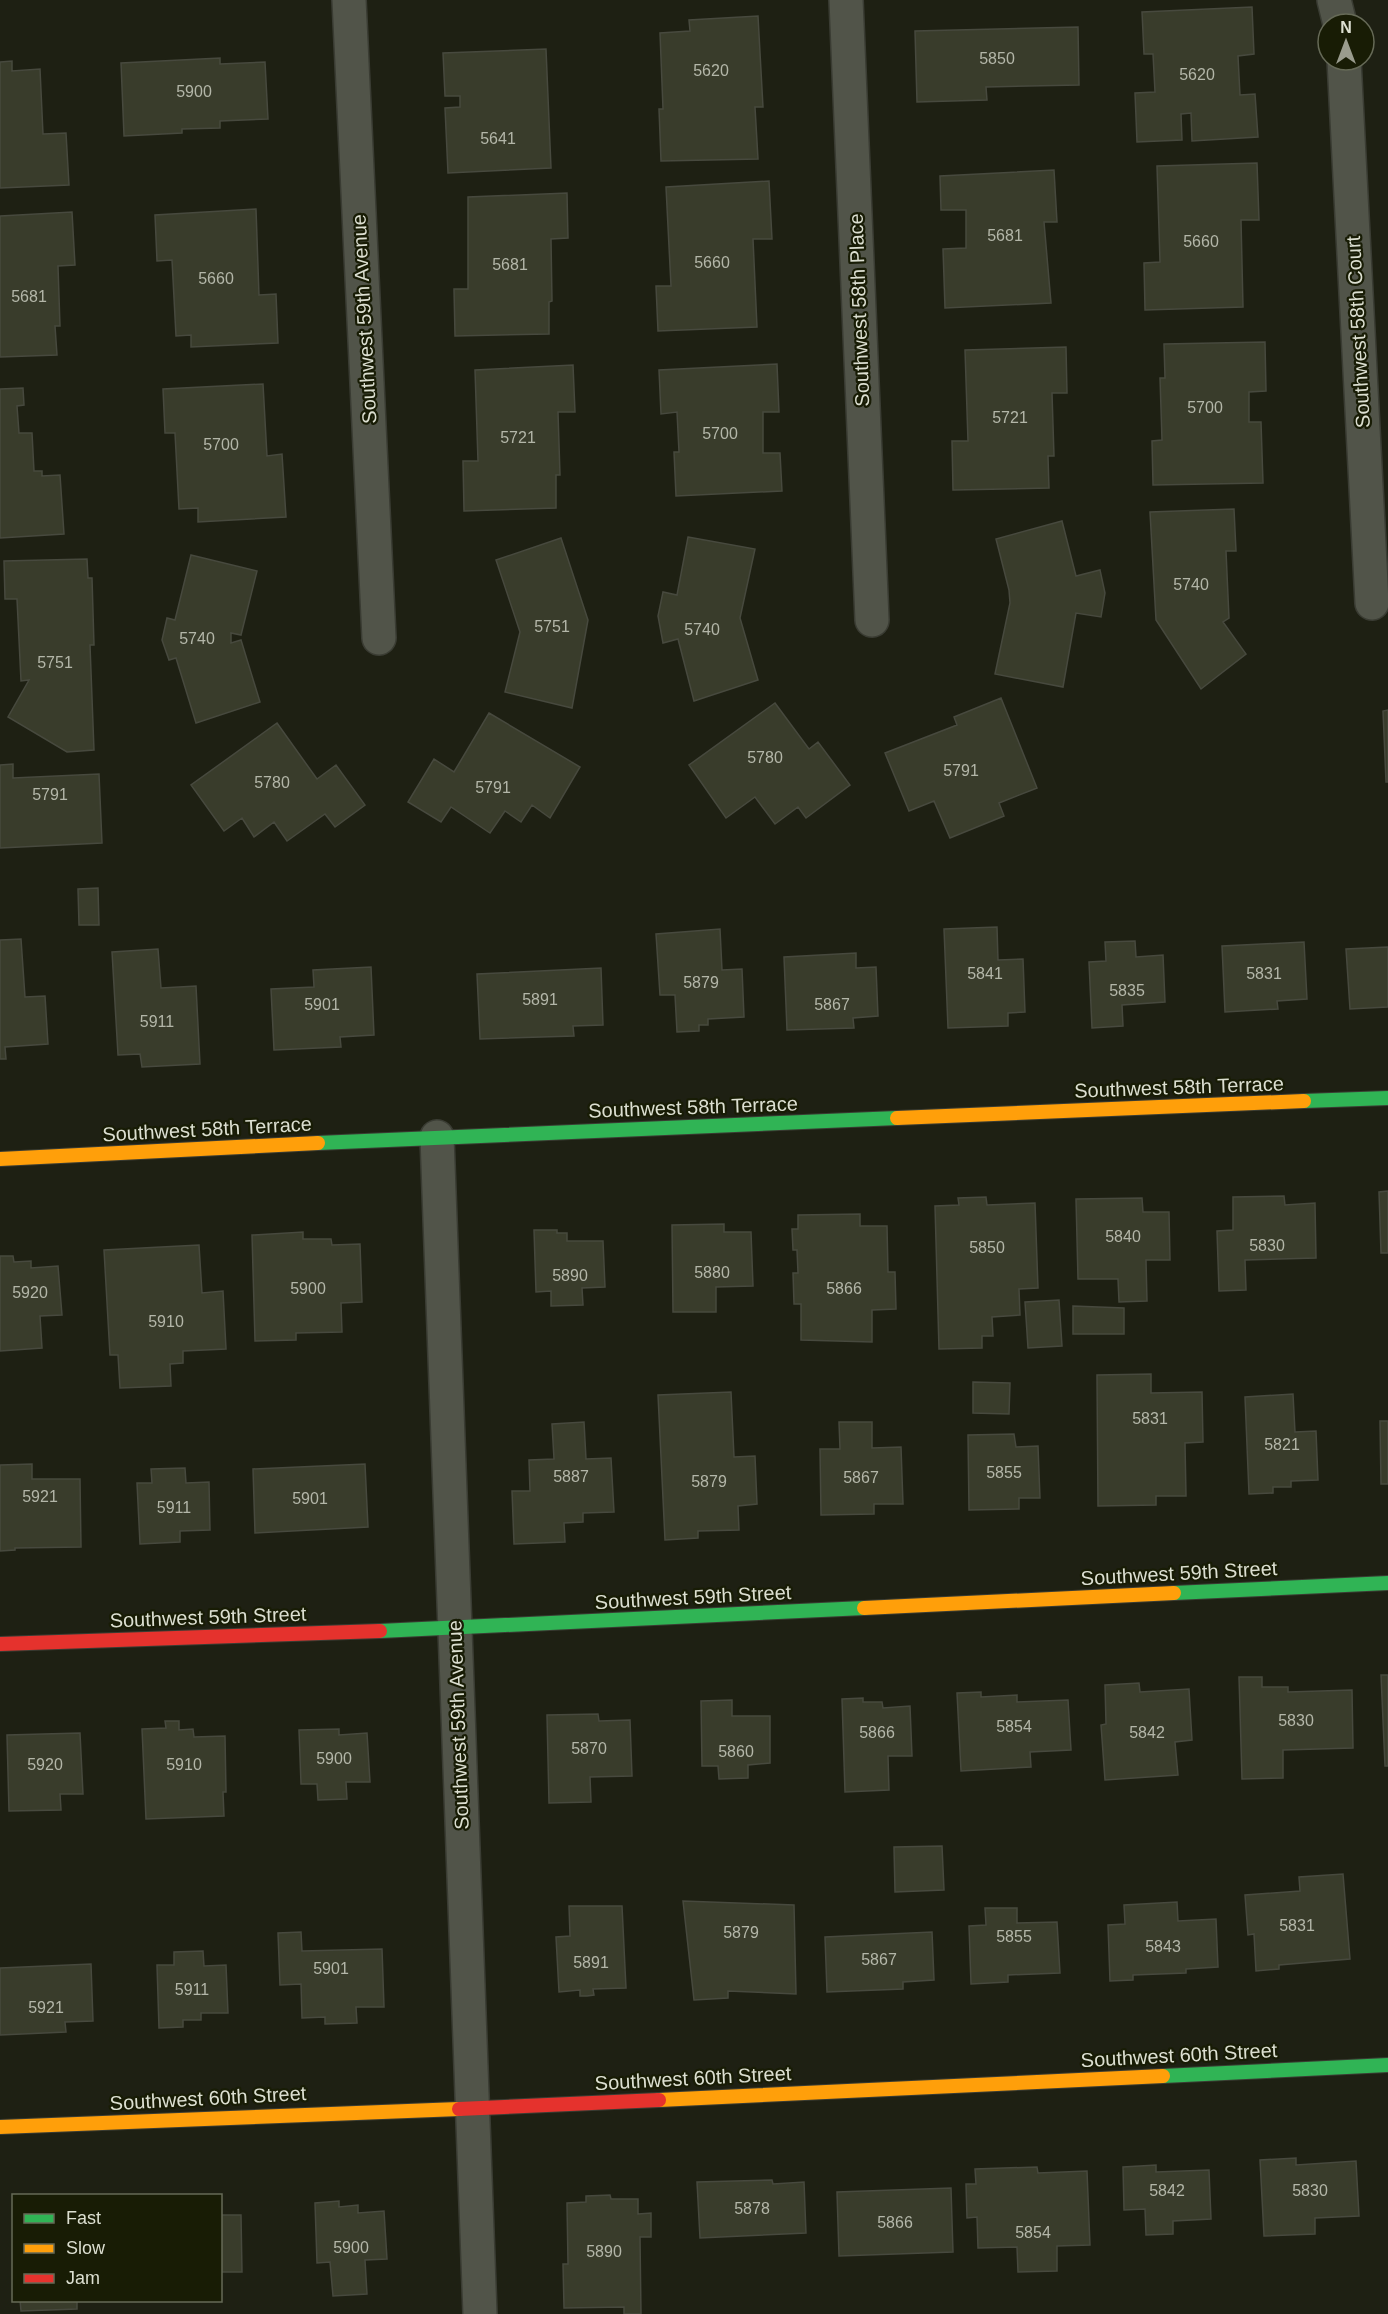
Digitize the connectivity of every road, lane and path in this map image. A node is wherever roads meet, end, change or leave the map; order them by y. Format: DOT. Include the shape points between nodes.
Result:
graph roads {
  1 [pos="349,0"];
  2 [pos="846,0"];
  3 [pos="1345,72"];
  4 [pos="1372,603"];
  5 [pos="872,620"];
  6 [pos="379,638"];
  7 [pos="1388,1098"];
  8 [pos="437,1137"];
  9 [pos="0,1159"];
  10 [pos="1388,1583"];
  11 [pos="454,1628"];
  12 [pos="0,1644"];
  13 [pos="1388,2064"];
  14 [pos="472,2107"];
  15 [pos="0,2127"];
  16 [pos="480,2314"];
  1 -- 6 [label="street, Southwest 59th Avenue"];
  2 -- 5 [label="street, Southwest 58th Place"];
  3 -- 4 [label="street, Southwest 58th Court"];
  7 -- 8 [label="street, Southwest 58th Terrace"];
  8 -- 9 [label="street, Southwest 58th Terrace"];
  8 -- 11 [label="street, Southwest 59th Avenue"];
  10 -- 11 [label="street, Southwest 59th Street"];
  11 -- 12 [label="street, Southwest 59th Street"];
  11 -- 14 [label="street, Southwest 59th Avenue"];
  13 -- 14 [label="street, Southwest 60th Street"];
  14 -- 15 [label="street, Southwest 60th Street"];
  14 -- 16 [label="street, Southwest 59th Avenue"];
}
